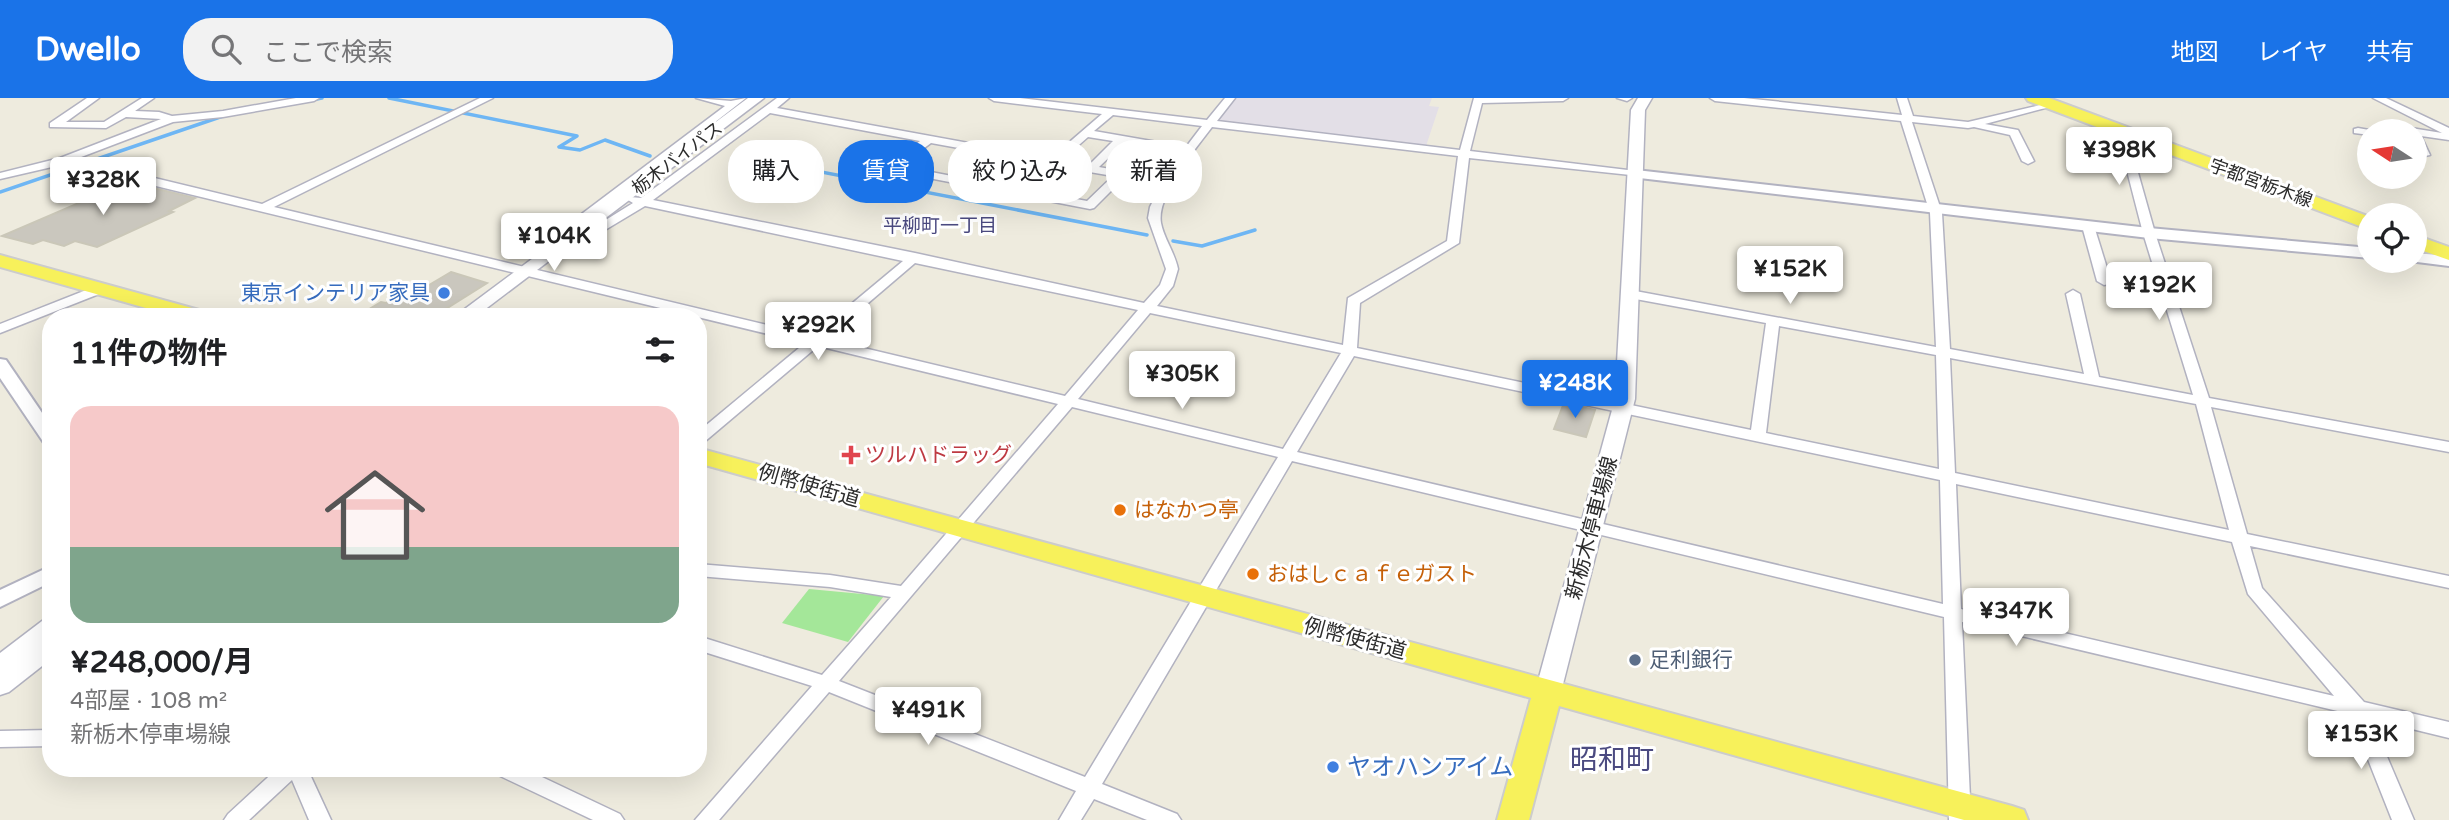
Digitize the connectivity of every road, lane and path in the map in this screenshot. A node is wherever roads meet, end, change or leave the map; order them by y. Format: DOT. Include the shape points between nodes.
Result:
graph roads {
  1 [pos="94,98"];
  2 [pos="149,98"];
  3 [pos="244,98"];
  4 [pos="314,98"];
  5 [pos="488,98"];
  6 [pos="701,98"];
  7 [pos="784,98"];
  8 [pos="994,98"];
  9 [pos="1230,98"];
  10 [pos="1563,98"];
  11 [pos="1625,98"];
  12 [pos="1715,98"];
  13 [pos="1839,98"];
  14 [pos="1902,98"];
  15 [pos="2378,98"];
  16 [pos="737,101"];
  17 [pos="2042,101"];
  18 [pos="764,102"];
  19 [pos="1642,104"];
  20 [pos="1110,111"];
  21 [pos="1841,111"];
  22 [pos="126,114"];
  23 [pos="214,115"];
  24 [pos="172,119"];
  25 [pos="1907,119"];
  26 [pos="1209,123"];
  27 [pos="1977,125"];
  28 [pos="2436,125"];
  29 [pos="2449,126"];
  30 [pos="2122,132"];
  31 [pos="1085,133"];
  32 [pos="2427,134"];
  33 [pos="2449,135"];
  34 [pos="930,139"];
  35 [pos="1122,139"];
  36 [pos="1079,140"];
  37 [pos="1128,140"];
  38 [pos="1197,140"];
  39 [pos="948,142"];
  40 [pos="1464,154"];
  41 [pos="64,160"];
  42 [pos="2028,161"];
  43 [pos="1092,168"];
  44 [pos="1636,174"];
  45 [pos="0,176"];
  46 [pos="948,179"];
  47 [pos="1106,190"];
  48 [pos="640,201"];
  49 [pos="1079,203"];
  50 [pos="1157,203"];
  51 [pos="262,208"];
  52 [pos="1935,208"];
  53 [pos="2357,219"];
  54 [pos="2088,226"];
  55 [pos="2148,233"];
  56 [pos="2427,246"];
  57 [pos="553,250"];
  58 [pos="2357,252"];
  59 [pos="2449,254"];
  60 [pos="915,257"];
  61 [pos="2427,259"];
  62 [pos="0,261"];
  63 [pos="2449,261"];
  64 [pos="529,273"];
  65 [pos="2104,281"];
  66 [pos="100,289"];
  67 [pos="2073,294"];
  68 [pos="1630,295"];
  69 [pos="1149,307"];
  70 [pos="52,308"];
  71 [pos="170,308"];
  72 [pos="476,308"];
  73 [pos="490,308"];
  74 [pos="674,308"];
  75 [pos="42,312"];
  76 [pos="707,316"];
  77 [pos="1773,321"];
  78 [pos="0,329"];
  79 [pos="815,342"];
  80 [pos="1350,350"];
  81 [pos="1943,352"];
  82 [pos="0,364"];
  83 [pos="2092,380"];
  84 [pos="2202,400"];
  85 [pos="1068,403"];
  86 [pos="1624,408"];
  87 [pos="42,427"];
  88 [pos="707,432"];
  89 [pos="1758,436"];
  90 [pos="2449,447"];
  91 [pos="1287,455"];
  92 [pos="707,457"];
  93 [pos="1948,476"];
  94 [pos="962,528"];
  95 [pos="1592,528"];
  96 [pos="2239,537"];
  97 [pos="707,571"];
  98 [pos="42,577"];
  99 [pos="2449,582"];
  100 [pos="906,593"];
  101 [pos="1203,597"];
  102 [pos="0,598"];
  103 [pos="1953,613"];
  104 [pos="42,634"];
  105 [pos="707,646"];
  106 [pos="42,653"];
  107 [pos="0,666"];
  108 [pos="826,683"];
  109 [pos="0,685"];
  110 [pos="1548,692"];
  111 [pos="2357,708"];
  112 [pos="2449,730"];
  113 [pos="42,738"];
  114 [pos="0,739"];
  115 [pos="285,777"];
  116 [pos="299,777"];
  117 [pos="522,777"];
  118 [pos="1089,788"];
  119 [pos="1960,813"];
  120 [pos="235,820"];
  121 [pos="320,820"];
  122 [pos="613,820"];
  123 [pos="706,820"];
  124 [pos="1070,820"];
  125 [pos="1170,820"];
  126 [pos="1513,820"];
  127 [pos="2012,820"];
  128 [pos="2403,820"];
  1 -- 22 [label="street" via="54,125 106,125"];
  2 -- 22 [label="street"];
  3 -- 23 [label="street"];
  4 -- 23 [label="street"];
  5 -- 51 [label="street"];
  6 -- 16 [label="street"];
  7 -- 18 [label="street"];
  8 -- 20 [label="street"];
  9 -- 26 [label="street"];
  10 -- 40 [label="street" via="1478,100"];
  11 -- 19 [label="main road"];
  12 -- 21 [label="street"];
  13 -- 21 [label="street"];
  14 -- 25 [label="street"];
  15 -- 28 [label="street"];
  16 -- 57 [label="street" via="590,213"];
  17 -- 27 [label="street"];
  17 -- 30 [label="main road, 宇都宮栃木線"];
  18 -- 34 [label="street"];
  18 -- 48 [label="main road, 栃木バイパス"];
  18 -- 48 [label="street" via="683,173"];
  18 -- 57 [label="main road, 栃木バイパス"];
  19 -- 44 [label="main road, 新栃木停車場線"];
  20 -- 26 [label="street"];
  20 -- 31 [label="street"];
  21 -- 25 [label="street"];
  22 -- 24 [label="street"];
  23 -- 24 [label="street"];
  24 -- 41 [label="street"];
  25 -- 27 [label="street"];
  25 -- 52 [label="street"];
  26 -- 38 [label="street"];
  26 -- 40 [label="street"];
  27 -- 42 [label="street" via="2014,132"];
  28 -- 29 [label="street"];
  28 -- 33 [label="street"];
  30 -- 53 [label="main road, 宇都宮栃木線"];
  30 -- 55 [label="street"];
  31 -- 35 [label="street"];
  31 -- 36 [label="street"];
  32 -- 33 [label="street"];
  34 -- 39 [label="street"];
  34 -- 46 [label="street" via="891,168"];
  35 -- 37 [label="street"];
  35 -- 43 [label="street"];
  40 -- 44 [label="street"];
  40 -- 80 [label="street" via="1453,243 1353,301"];
  41 -- 45 [label="street"];
  41 -- 51 [label="street"];
  44 -- 52 [label="street"];
  44 -- 68 [label="main road, 新栃木停車場線"];
  47 -- 49 [label="street" via="1090,205"];
  48 -- 60 [label="street"];
  48 -- 64 [label="main road, 栃木バイパス"];
  50 -- 69 [label="street" via="1153,219 1172,269 1166,286"];
  51 -- 64 [label="street"];
  52 -- 54 [label="street"];
  52 -- 81 [label="street"];
  54 -- 55 [label="street"];
  54 -- 65 [label="street"];
  55 -- 58 [label="street"];
  55 -- 84 [label="street"];
  56 -- 59 [label="main road"];
  57 -- 64 [label="main road, 栃木バイパス"];
  60 -- 69 [label="street"];
  60 -- 79 [label="street"];
  61 -- 63 [label="street"];
  62 -- 66 [label="main road"];
  64 -- 72 [label="main road, 栃木バイパス"];
  64 -- 73 [label="main road, 栃木バイパス"];
  64 -- 74 [label="street"];
  66 -- 70 [label="street"];
  66 -- 71 [label="main road"];
  67 -- 83 [label="street"];
  68 -- 77 [label="street"];
  68 -- 86 [label="main road, 新栃木停車場線"];
  69 -- 80 [label="street"];
  69 -- 85 [label="street"];
  75 -- 78 [label="street"];
  76 -- 79 [label="street"];
  77 -- 81 [label="street"];
  77 -- 89 [label="street"];
  79 -- 85 [label="street"];
  79 -- 88 [label="street"];
  80 -- 86 [label="street"];
  80 -- 91 [label="street"];
  81 -- 83 [label="street"];
  81 -- 93 [label="street"];
  82 -- 87 [label="street"];
  83 -- 84 [label="street"];
  84 -- 90 [label="street"];
  84 -- 96 [label="street"];
  85 -- 91 [label="street"];
  85 -- 94 [label="street"];
  86 -- 89 [label="street"];
  86 -- 95 [label="main road, 新栃木停車場線"];
  89 -- 93 [label="street"];
  91 -- 95 [label="street"];
  91 -- 101 [label="street"];
  92 -- 94 [label="main road, 例幣使街道"];
  93 -- 96 [label="street"];
  93 -- 103 [label="street"];
  94 -- 100 [label="street"];
  94 -- 101 [label="main road, 例幣使街道"];
  95 -- 103 [label="street"];
  95 -- 110 [label="main road, 新栃木停車場線"];
  96 -- 99 [label="street"];
  96 -- 111 [label="street" via="2254,590"];
  97 -- 100 [label="street"];
  98 -- 102 [label="street"];
  100 -- 108 [label="street"];
  101 -- 110 [label="main road, 例幣使街道"];
  101 -- 118 [label="street"];
  103 -- 111 [label="street"];
  103 -- 119 [label="street"];
  104 -- 107 [label="main road"];
  105 -- 108 [label="street"];
  106 -- 109 [label="main road"];
  108 -- 118 [label="street"];
  108 -- 123 [label="street"];
  110 -- 119 [label="main road, 例幣使街道"];
  110 -- 126 [label="main road"];
  111 -- 112 [label="street"];
  111 -- 128 [label="street"];
  113 -- 114 [label="street"];
  115 -- 120 [label="street"];
  116 -- 121 [label="street"];
  117 -- 122 [label="street"];
  118 -- 124 [label="street"];
  118 -- 125 [label="street"];
  119 -- 127 [label="main road, 例幣使街道"];
}
